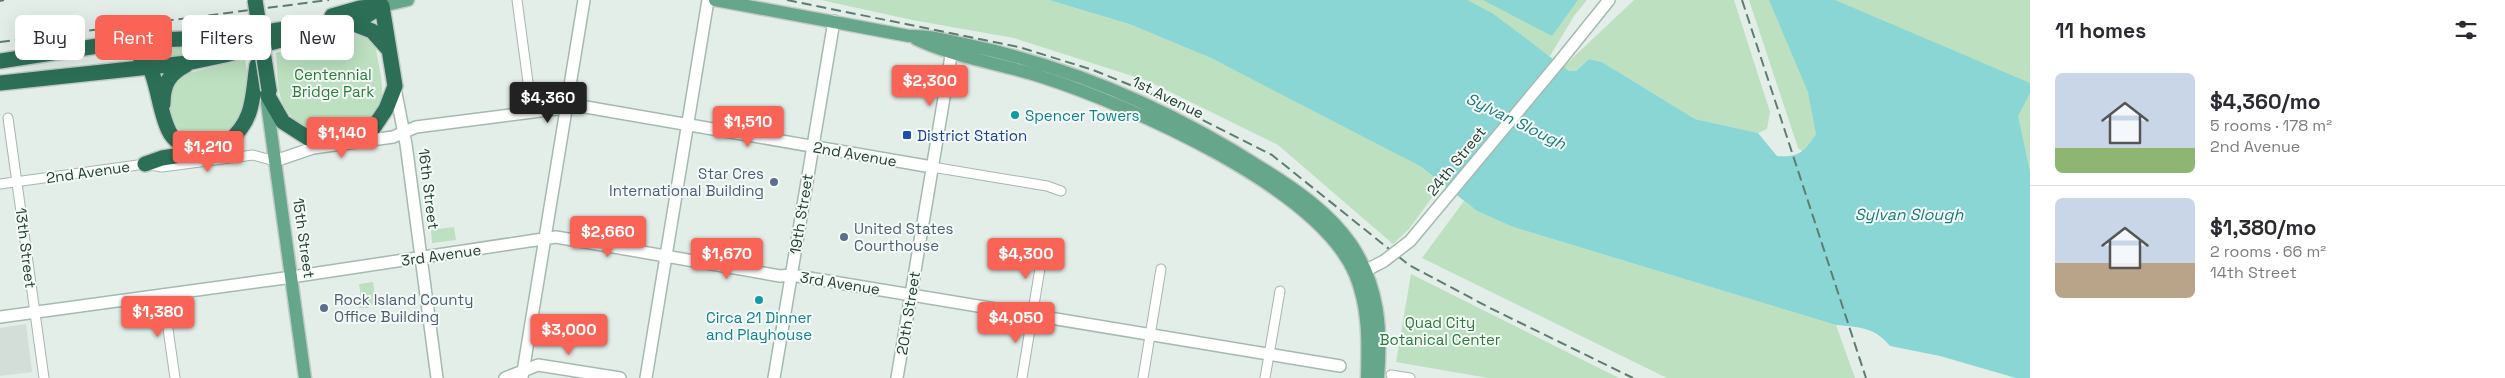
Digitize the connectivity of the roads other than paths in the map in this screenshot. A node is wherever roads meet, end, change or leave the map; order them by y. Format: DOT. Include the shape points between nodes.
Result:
graph roads {
  1 [pos="246,0"];
  2 [pos="254,0"];
  3 [pos="408,0"];
  4 [pos="517,0"];
  5 [pos="584,0"];
  6 [pos="708,0"];
  7 [pos="714,0"];
  8 [pos="1609,0"];
  9 [pos="382,6"];
  10 [pos="354,21"];
  11 [pos="834,21"];
  12 [pos="354,24"];
  13 [pos="953,46"];
  14 [pos="92,47"];
  15 [pos="389,50"];
  16 [pos="201,60"];
  17 [pos="0,61"];
  18 [pos="151,69"];
  19 [pos="0,84"];
  20 [pos="394,86"];
  21 [pos="263,94"];
  22 [pos="566,108"];
  23 [pos="532,112"];
  24 [pos="8,118"];
  25 [pos="163,118"];
  26 [pos="689,124"];
  27 [pos="404,134"];
  28 [pos="812,147"];
  29 [pos="212,150"];
  30 [pos="275,161"];
  31 [pos="145,164"];
  32 [pos="932,167"];
  33 [pos="18,181"];
  34 [pos="0,184"];
  35 [pos="1060,191"];
  36 [pos="544,239"];
  37 [pos="1043,250"];
  38 [pos="666,255"];
  39 [pos="420,258"];
  40 [pos="1162,269"];
  41 [pos="1361,273"];
  42 [pos="292,275"];
  43 [pos="791,275"];
  44 [pos="1280,291"];
  45 [pos="163,294"];
  46 [pos="910,294"];
  47 [pos="34,312"];
  48 [pos="1032,315"];
  49 [pos="0,317"];
  50 [pos="1150,334"];
  51 [pos="1269,354"];
  52 [pos="1340,366"];
  53 [pos="522,374"];
  54 [pos="1391,375"];
  55 [pos="44,378"];
  56 [pos="175,378"];
  57 [pos="305,378"];
  58 [pos="437,378"];
  59 [pos="505,378"];
  60 [pos="620,378"];
  61 [pos="646,378"];
  62 [pos="774,378"];
  63 [pos="897,378"];
  64 [pos="1022,378"];
  65 [pos="1143,378"];
  66 [pos="1265,378"];
  67 [pos="1367,378"];
  68 [pos="1378,378"];
  69 [pos="1410,378"];
  1 -- 21 [label="highway"];
  2 -- 21 [label="highway, 15th Street, bridge"];
  3 -- 9 [label="main road"];
  4 -- 23 [label="street"];
  5 -- 22 [label="street"];
  6 -- 26 [label="street"];
  7 -- 11 [label="main road, 1st Avenue"];
  8 -- 41 [label="street, 24th Street, bridge" via="1410,242"];
  9 -- 10 [label="highway"];
  9 -- 14 [label="highway" via="360,8 273,32 234,37 156,39"];
  9 -- 15 [label="highway, 16th Street"];
  11 -- 13 [label="main road, 1st Avenue" via="909,36 928,35"];
  11 -- 28 [label="street, 19th Street"];
  12 -- 15 [label="highway" via="372,31"];
  13 -- 32 [label="street, 20th Street"];
  13 -- 41 [label="main road, 1st Avenue" via="1026,60 1082,78 1153,108 1222,143 1322,211 1344,235"];
  14 -- 17 [label="highway"];
  14 -- 18 [label="highway" via="128,50 143,57"];
  15 -- 20 [label="highway, 16th Street"];
  16 -- 18 [label="highway"];
  16 -- 25 [label="highway" via="169,78 164,87"];
  18 -- 19 [label="highway"];
  18 -- 25 [label="highway"];
  20 -- 21 [label="highway" via="386,109 374,127 355,135 320,141 291,129"];
  20 -- 27 [label="street, 16th Street"];
  21 -- 29 [label="highway" via="243,127 226,143"];
  21 -- 30 [label="main road, 15th Street"];
  22 -- 23 [label="street, 2nd Avenue"];
  22 -- 26 [label="street, 2nd Avenue" via="580,106"];
  22 -- 36 [label="street"];
  23 -- 27 [label="street, 2nd Avenue" via="416,127"];
  24 -- 33 [label="street, 13th Street"];
  25 -- 29 [label="highway" via="170,134 184,146"];
  26 -- 28 [label="street, 2nd Avenue"];
  26 -- 38 [label="street"];
  27 -- 30 [label="street, 2nd Avenue" via="313,148"];
  27 -- 39 [label="street, 16th Street"];
  28 -- 32 [label="street, 2nd Avenue"];
  28 -- 43 [label="street, 19th Street"];
  29 -- 31 [label="highway"];
  30 -- 31 [label="street, 2nd Avenue" via="253,155 162,167"];
  30 -- 42 [label="main road, 15th Street"];
  31 -- 33 [label="street, 2nd Avenue"];
  32 -- 35 [label="street, 2nd Avenue" via="1047,186"];
  32 -- 46 [label="street, 20th Street"];
  33 -- 34 [label="street, 2nd Avenue"];
  33 -- 47 [label="street, 13th Street"];
  36 -- 38 [label="street, 3rd Avenue" via="561,237"];
  36 -- 39 [label="street, 3rd Avenue"];
  36 -- 53 [label="street"];
  37 -- 48 [label="street"];
  38 -- 43 [label="street, 3rd Avenue" via="780,276"];
  38 -- 61 [label="street"];
  39 -- 42 [label="street, 3rd Avenue"];
  39 -- 58 [label="street, 16th Street"];
  40 -- 50 [label="street"];
  41 -- 67 [label="main road" via="1368,323"];
  41 -- 68 [label="main road" via="1378,308"];
  42 -- 45 [label="street, 3rd Avenue"];
  42 -- 57 [label="main road, 15th Street"];
  43 -- 46 [label="street, 3rd Avenue"];
  43 -- 62 [label="street, 19th Street"];
  44 -- 51 [label="street"];
  45 -- 47 [label="street, 3rd Avenue"];
  45 -- 56 [label="street"];
  46 -- 48 [label="street, 3rd Avenue"];
  46 -- 63 [label="street, 20th Street"];
  47 -- 49 [label="street, 3rd Avenue"];
  47 -- 55 [label="street, 13th Street"];
  48 -- 50 [label="street, 3rd Avenue"];
  48 -- 64 [label="street"];
  50 -- 51 [label="street, 3rd Avenue"];
  50 -- 65 [label="street"];
  51 -- 52 [label="street, 3rd Avenue"];
  51 -- 66 [label="street"];
  53 -- 59 [label="street"];
  53 -- 60 [label="street" via="538,365"];
  54 -- 69 [label="street"];
}
